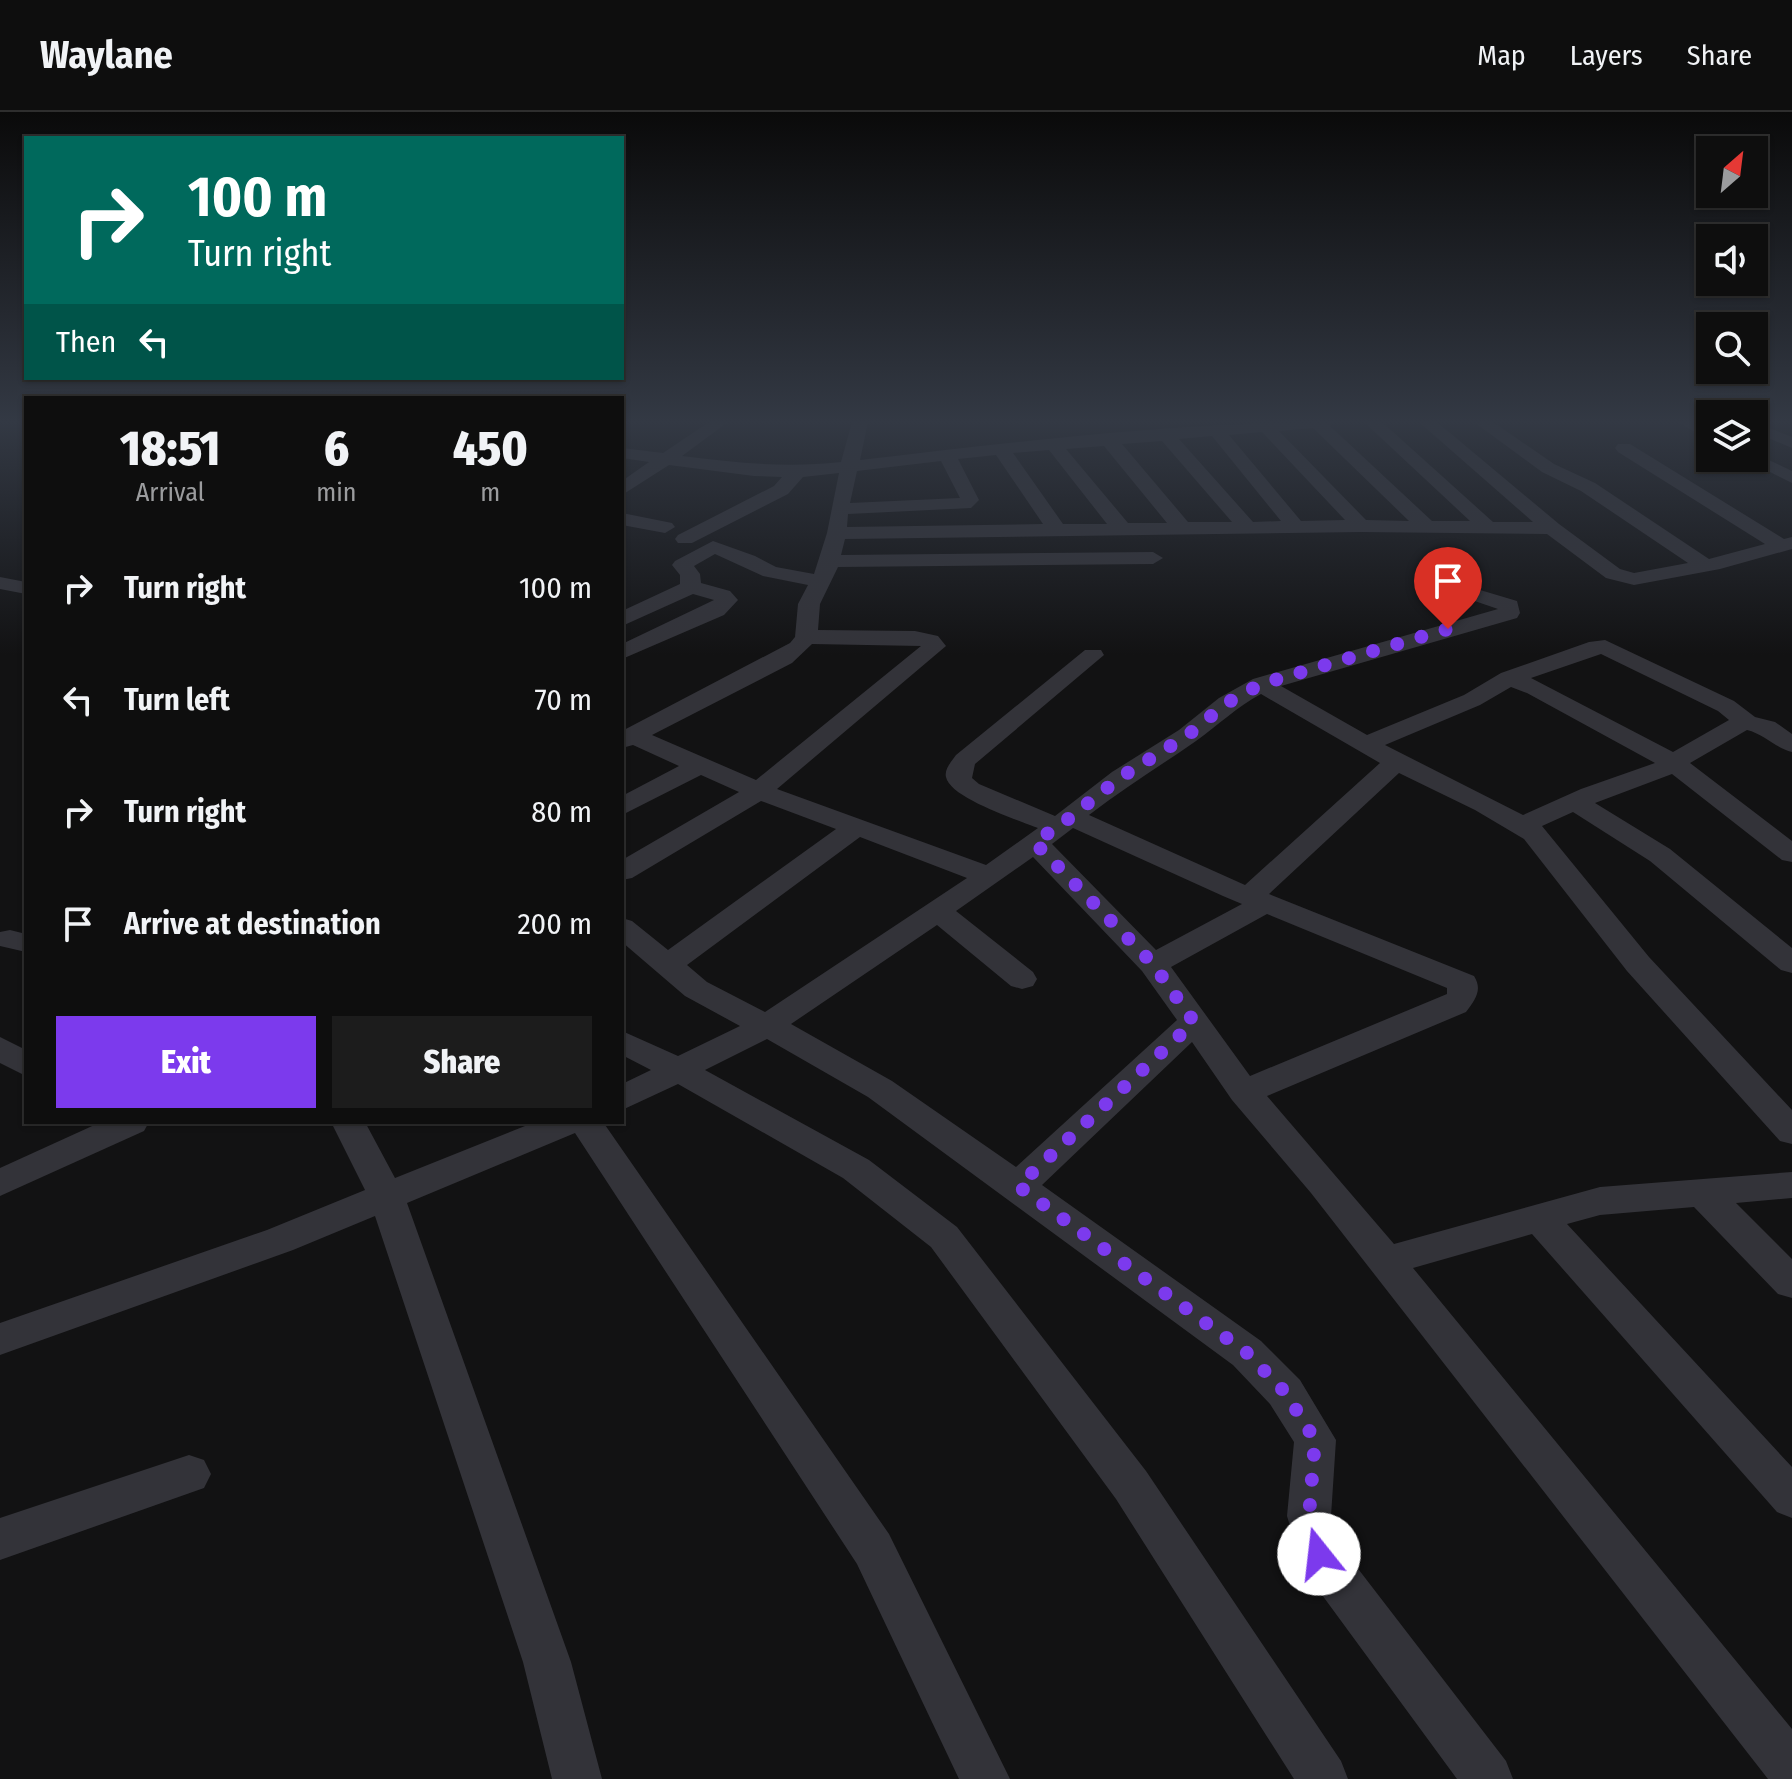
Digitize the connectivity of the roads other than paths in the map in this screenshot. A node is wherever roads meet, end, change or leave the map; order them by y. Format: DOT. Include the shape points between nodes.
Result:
graph roads {
  1 [pos="762,500"];
  2 [pos="841,500"];
  3 [pos="970,500"];
  4 [pos="1036,500"];
  5 [pos="1101,500"];
  6 [pos="1159,500"];
  7 [pos="1223,500"];
  8 [pos="1274,500"];
  9 [pos="1333,500"];
  10 [pos="1398,500"];
  11 [pos="1458,500"];
  12 [pos="1519,500"];
  13 [pos="1607,500"];
  14 [pos="1711,500"];
  15 [pos="839,509"];
  16 [pos="624,519"];
  17 [pos="1361,526"];
  18 [pos="665,527"];
  19 [pos="1247,527"];
  20 [pos="1296,527"];
  21 [pos="1427,527"];
  22 [pos="1488,527"];
  23 [pos="1182,528"];
  24 [pos="1552,528"];
  25 [pos="1122,529"];
  26 [pos="1057,530"];
  27 [pos="837,533"];
  28 [pos="1786,544"];
  29 [pos="713,547"];
  30 [pos="1153,558"];
  31 [pos="1706,566"];
  32 [pos="825,571"];
  33 [pos="0,583"];
  34 [pos="691,587"];
  35 [pos="24,588"];
  36 [pos="24,588"];
  37 [pos="0,590"];
  38 [pos="1470,593"];
  39 [pos="624,618"];
  40 [pos="806,637"];
  41 [pos="624,651"];
  42 [pos="1093,655"];
  43 [pos="1509,678"];
  44 [pos="1261,684"];
  45 [pos="1747,723"];
  46 [pos="627,738"];
  47 [pos="1365,745"];
  48 [pos="1792,745"];
  49 [pos="1396,762"];
  50 [pos="1674,763"];
  51 [pos="702,764"];
  52 [pos="759,791"];
  53 [pos="1577,803"];
  54 [pos="624,806"];
  55 [pos="1521,826"];
  56 [pos="855,828"];
  57 [pos="1054,829"];
  58 [pos="1792,854"];
  59 [pos="624,871"];
  60 [pos="989,876"];
  61 [pos="1258,900"];
  62 [pos="938,911"];
  63 [pos="624,929"];
  64 [pos="1792,963"];
  65 [pos="1153,964"];
  66 [pos="667,965"];
  67 [pos="1022,979"];
  68 [pos="1194,1022"];
  69 [pos="768,1025"];
  70 [pos="624,1043"];
  71 [pos="0,1048"];
  72 [pos="24,1064"];
  73 [pos="679,1070"];
  74 [pos="1244,1092"];
  75 [pos="624,1097"];
  76 [pos="121,1124"];
  77 [pos="349,1124"];
  78 [pos="564,1124"];
  79 [pos="586,1124"];
  80 [pos="1792,1132"];
  81 [pos="0,1183"];
  82 [pos="1792,1185"];
  83 [pos="1018,1186"];
  84 [pos="1702,1192"];
  85 [pos="386,1196"];
  86 [pos="1540,1218"];
  87 [pos="1386,1261"];
  88 [pos="1792,1283"];
  89 [pos="0,1339"];
  90 [pos="189,1474"];
  91 [pos="1792,1498"];
  92 [pos="0,1539"];
  93 [pos="1792,1769"];
  94 [pos="577,1779"];
  95 [pos="985,1779"];
  96 [pos="1323,1779"];
  97 [pos="1488,1779"];
  1 -- 29 [label="street" via="685,539"];
  2 -- 15 [label="street"];
  3 -- 15 [label="street"];
  4 -- 26 [label="street"];
  5 -- 25 [label="street"];
  6 -- 23 [label="street"];
  7 -- 19 [label="street"];
  8 -- 20 [label="street"];
  9 -- 17 [label="street"];
  10 -- 21 [label="street"];
  11 -- 22 [label="street"];
  12 -- 24 [label="street"];
  13 -- 31 [label="street"];
  14 -- 28 [label="street"];
  15 -- 27 [label="street"];
  16 -- 18 [label="street"];
  17 -- 20 [label="street"];
  17 -- 21 [label="street"];
  19 -- 20 [label="street"];
  19 -- 23 [label="street"];
  21 -- 22 [label="street"];
  22 -- 24 [label="street"];
  23 -- 25 [label="street"];
  24 -- 31 [label="street" via="1603,568 1624,577 1646,579"];
  25 -- 26 [label="street"];
  26 -- 27 [label="street"];
  27 -- 32 [label="street"];
  28 -- 31 [label="street"];
  29 -- 32 [label="street" via="770,572"];
  29 -- 34 [label="street" via="682,565"];
  30 -- 32 [label="street"];
  32 -- 40 [label="street" via="809,604"];
  33 -- 35 [label="street"];
  34 -- 39 [label="street"];
  34 -- 41 [label="street" via="727,600 716,610"];
  36 -- 37 [label="street"];
  38 -- 44 [label="street" via="1509,606 1509,613"];
  40 -- 46 [label="street" via="784,658"];
  40 -- 52 [label="street" via="915,638 935,646"];
  42 -- 57 [label="street" via="965,760 958,772 970,790"];
  43 -- 45 [label="street" via="1605,647 1726,706"];
  43 -- 47 [label="street" via="1472,700"];
  43 -- 50 [label="street"];
  44 -- 47 [label="street"];
  44 -- 57 [label="street" via="1121,777"];
  45 -- 48 [label="street" via="1766,727"];
  45 -- 50 [label="street" via="1731,727"];
  46 -- 51 [label="street"];
  47 -- 49 [label="street"];
  49 -- 55 [label="street"];
  49 -- 61 [label="street"];
  50 -- 53 [label="street"];
  50 -- 58 [label="street"];
  51 -- 52 [label="street"];
  51 -- 54 [label="street"];
  52 -- 56 [label="street"];
  52 -- 59 [label="street"];
  53 -- 55 [label="street"];
  53 -- 64 [label="street" via="1660,855"];
  55 -- 80 [label="street" via="1534,833 1638,964"];
  56 -- 60 [label="street"];
  56 -- 66 [label="street"];
  57 -- 60 [label="street"];
  57 -- 61 [label="street"];
  57 -- 65 [label="street"];
  60 -- 62 [label="street"];
  61 -- 65 [label="street"];
  61 -- 74 [label="street" via="1463,983 1455,1005"];
  62 -- 67 [label="street"];
  62 -- 69 [label="street"];
  63 -- 66 [label="street"];
  65 -- 68 [label="street"];
  66 -- 69 [label="street" via="696,989"];
  68 -- 74 [label="street"];
  68 -- 83 [label="street"];
  69 -- 73 [label="street"];
  69 -- 83 [label="street" via="880,1089"];
  70 -- 73 [label="street"];
  71 -- 72 [label="street"];
  73 -- 75 [label="street"];
  73 -- 96 [label="street" via="856,1169 944,1237 1131,1485"];
  74 -- 87 [label="street"];
  76 -- 81 [label="street"];
  77 -- 85 [label="street"];
  78 -- 85 [label="street"];
  79 -- 95 [label="street" via="873,1549"];
  82 -- 84 [label="street"];
  83 -- 97 [label="street" via="1247,1353 1285,1392 1315,1440 1309,1516 1319,1554"];
  84 -- 86 [label="street" via="1600,1201"];
  84 -- 88 [label="street"];
  85 -- 89 [label="street" via="280,1240"];
  85 -- 94 [label="street" via="547,1662"];
  86 -- 87 [label="street"];
  86 -- 91 [label="street"];
  87 -- 93 [label="street"];
  90 -- 92 [label="street"];
}
